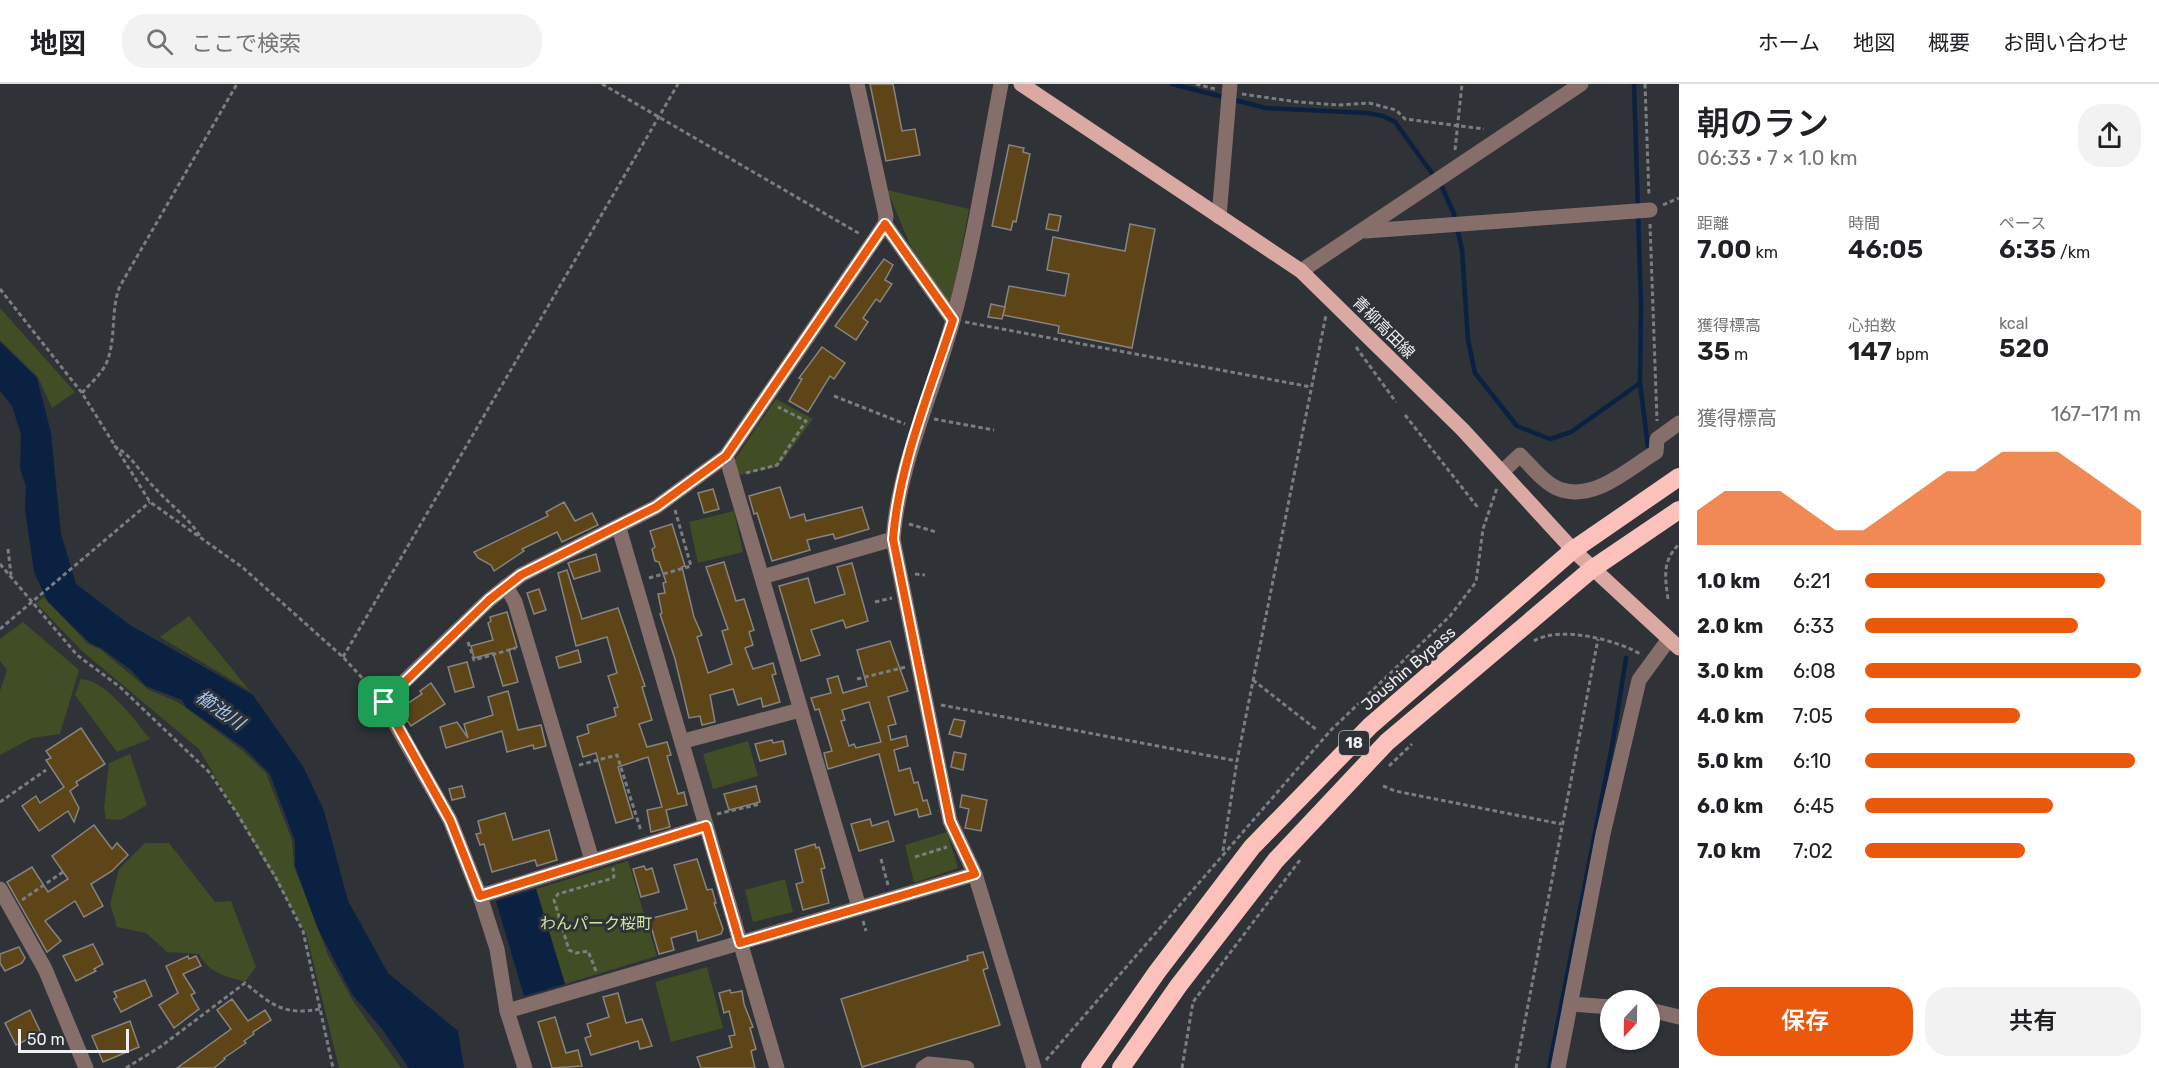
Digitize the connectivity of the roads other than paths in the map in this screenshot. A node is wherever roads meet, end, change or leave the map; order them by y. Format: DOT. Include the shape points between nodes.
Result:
graph roads {
  1 [pos="857,84"];
  2 [pos="1001,84"];
  3 [pos="1021,84"];
  4 [pos="1581,84"];
  5 [pos="1230,88"];
  6 [pos="1650,210"];
  7 [pos="1219,217"];
  8 [pos="885,224"];
  9 [pos="1365,231"];
  10 [pos="1301,271"];
  11 [pos="953,320"];
  12 [pos="1679,423"];
  13 [pos="726,456"];
  14 [pos="1502,472"];
  15 [pos="1679,477"];
  16 [pos="1679,510"];
  17 [pos="619,528"];
  18 [pos="893,539"];
  19 [pos="1573,550"];
  20 [pos="1592,569"];
  21 [pos="762,577"];
  22 [pos="506,586"];
  23 [pos="1674,643"];
  24 [pos="800,710"];
  25 [pos="684,741"];
  26 [pos="705,822"];
  27 [pos="592,860"];
  28 [pos="975,874"];
  29 [pos="0,889"];
  30 [pos="480,896"];
  31 [pos="859,907"];
  32 [pos="740,943"];
  33 [pos="1571,1004"];
  34 [pos="1600,1006"];
  35 [pos="507,1011"];
  36 [pos="1660,1012"];
  37 [pos="1679,1017"];
  38 [pos="86,1068"];
  39 [pos="525,1068"];
  40 [pos="777,1068"];
  41 [pos="923,1068"];
  42 [pos="968,1068"];
  43 [pos="1034,1068"];
  44 [pos="1090,1068"];
  45 [pos="1121,1068"];
  46 [pos="1558,1068"];
  1 -- 8 [label="street"];
  2 -- 11 [label="street"];
  3 -- 7 [label="main road, 青柳高田線"];
  4 -- 9 [label="street"];
  5 -- 7 [label="street"];
  6 -- 9 [label="street"];
  7 -- 10 [label="main road, 青柳高田線"];
  8 -- 11 [label="street"];
  8 -- 13 [label="street"];
  9 -- 10 [label="street"];
  10 -- 14 [label="main road, 青柳高田線"];
  11 -- 18 [label="street" via="905,471"];
  12 -- 14 [label="street" via="1658,439 1656,452 1597,489 1558,489 1520,455"];
  13 -- 17 [label="street"];
  13 -- 21 [label="street"];
  14 -- 19 [label="main road, 青柳高田線"];
  15 -- 19 [label="highway, Joushin Bypass / 18"];
  16 -- 20 [label="highway, 18"];
  17 -- 22 [label="street"];
  17 -- 25 [label="street"];
  18 -- 21 [label="street"];
  18 -- 28 [label="street" via="950,821"];
  19 -- 20 [label="main road, 青柳高田線"];
  19 -- 44 [label="highway, Joushin Bypass / 18" via="1370,726 1252,847"];
  20 -- 23 [label="main road, 青柳高田線"];
  20 -- 45 [label="highway, 18" via="1387,742 1276,860"];
  21 -- 24 [label="street"];
  22 -- 27 [label="street" via="515,602"];
  22 -- 30 [label="street" via="384,702 450,820"];
  23 -- 33 [label="street" via="1652,661 1638,680"];
  24 -- 25 [label="street"];
  24 -- 31 [label="street"];
  25 -- 26 [label="street"];
  26 -- 27 [label="street"];
  26 -- 32 [label="street"];
  27 -- 30 [label="street"];
  28 -- 31 [label="street"];
  28 -- 43 [label="street"];
  29 -- 38 [label="street" via="45,969"];
  30 -- 35 [label="street" via="497,949"];
  31 -- 32 [label="street"];
  32 -- 35 [label="street"];
  32 -- 40 [label="street"];
  33 -- 34 [label="street"];
  33 -- 46 [label="street"];
  35 -- 39 [label="street"];
  36 -- 37 [label="street"];
  41 -- 42 [label="street" via="929,1064"];
}
